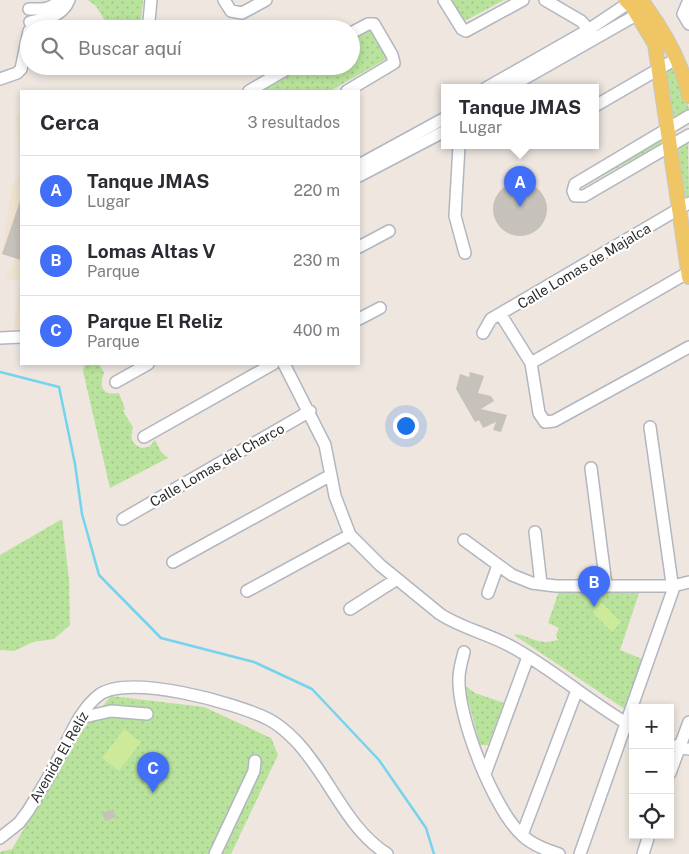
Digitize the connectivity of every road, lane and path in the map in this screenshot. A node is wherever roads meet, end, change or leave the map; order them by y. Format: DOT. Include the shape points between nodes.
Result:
graph roads {
  1 [pos="59,0"];
  2 [pos="69,0"];
  3 [pos="151,0"];
  4 [pos="224,0"];
  5 [pos="266,0"];
  6 [pos="444,0"];
  7 [pos="523,0"];
  8 [pos="545,0"];
  9 [pos="689,0"];
  10 [pos="28,4"];
  11 [pos="635,4"];
  12 [pos="29,20"];
  13 [pos="46,20"];
  14 [pos="149,20"];
  15 [pos="689,24"];
  16 [pos="360,29"];
  17 [pos="588,30"];
  18 [pos="598,39"];
  19 [pos="676,59"];
  20 [pos="659,69"];
  21 [pos="20,70"];
  22 [pos="277,75"];
  23 [pos="0,79"];
  24 [pos="493,84"];
  25 [pos="515,84"];
  26 [pos="251,90"];
  27 [pos="349,90"];
  28 [pos="689,96"];
  29 [pos="599,104"];
  30 [pos="689,116"];
  31 [pos="441,120"];
  32 [pos="668,130"];
  33 [pos="441,132"];
  34 [pos="689,135"];
  35 [pos="670,145"];
  36 [pos="459,149"];
  37 [pos="360,165"];
  38 [pos="360,174"];
  39 [pos="684,206"];
  40 [pos="389,231"];
  41 [pos="360,246"];
  42 [pos="465,253"];
  43 [pos="689,274"];
  44 [pos="380,308"];
  45 [pos="501,315"];
  46 [pos="360,318"];
  47 [pos="483,333"];
  48 [pos="20,337"];
  49 [pos="0,338"];
  50 [pos="689,347"];
  51 [pos="531,363"];
  52 [pos="146,365"];
  53 [pos="271,365"];
  54 [pos="285,365"];
  55 [pos="116,382"];
  56 [pos="310,411"];
  57 [pos="650,428"];
  58 [pos="144,436"];
  59 [pos="591,468"];
  60 [pos="331,475"];
  61 [pos="123,518"];
  62 [pos="535,532"];
  63 [pos="350,534"];
  64 [pos="464,540"];
  65 [pos="173,562"];
  66 [pos="498,566"];
  67 [pos="397,579"];
  68 [pos="689,582"];
  69 [pos="541,584"];
  70 [pos="606,585"];
  71 [pos="673,586"];
  72 [pos="247,590"];
  73 [pos="488,593"];
  74 [pos="350,609"];
  75 [pos="464,652"];
  76 [pos="528,657"];
  77 [pos="577,690"];
  78 [pos="636,704"];
  79 [pos="147,714"];
  80 [pos="80,718"];
  81 [pos="689,722"];
  82 [pos="629,725"];
  83 [pos="679,747"];
  84 [pos="255,761"];
  85 [pos="674,761"];
  86 [pos="485,774"];
  87 [pos="522,835"];
  88 [pos="0,838"];
  89 [pos="648,839"];
  90 [pos="215,854"];
  91 [pos="387,854"];
  92 [pos="559,854"];
  93 [pos="580,854"];
  94 [pos="642,854"];
  1 -- 10 [label="street" via="46,9"];
  2 -- 13 [label="street" via="64,11"];
  3 -- 14 [label="street"];
  4 -- 5 [label="street" via="231,12 238,13"];
  6 -- 7 [label="street" via="466,31"];
  8 -- 17 [label="street" via="581,21"];
  9 -- 15 [label="street" via="683,14"];
  10 -- 12 [label="street"];
  11 -- 17 [label="street"];
  11 -- 18 [label="street"];
  11 -- 19 [label="main road"];
  11 -- 20 [label="main road" via="656,44"];
  16 -- 27 [label="street" via="374,24 394,63"];
  17 -- 18 [label="street"];
  17 -- 24 [label="street"];
  18 -- 25 [label="street"];
  19 -- 20 [label="street"];
  19 -- 28 [label="main road" via="683,71"];
  20 -- 29 [label="street"];
  20 -- 32 [label="main road"];
  21 -- 23 [label="street"];
  22 -- 26 [label="street"];
  30 -- 32 [label="street"];
  31 -- 37 [label="street"];
  32 -- 35 [label="main road"];
  32 -- 35 [label="street" via="575,184 575,196 584,196"];
  33 -- 38 [label="street"];
  34 -- 35 [label="street"];
  35 -- 39 [label="main road"];
  36 -- 42 [label="street" via="455,216"];
  39 -- 43 [label="main road"];
  39 -- 45 [label="street, Calle Lomas de Majalca"];
  40 -- 41 [label="street"];
  43 -- 51 [label="street"];
  44 -- 46 [label="street"];
  45 -- 47 [label="street, Calle Lomas de Majalca" via="491,319"];
  45 -- 51 [label="street"];
  48 -- 49 [label="street"];
  50 -- 51 [label="street" via="554,422 545,422 539,413"];
  52 -- 55 [label="street"];
  53 -- 58 [label="street"];
  54 -- 56 [label="street"];
  56 -- 60 [label="street" via="326,445"];
  56 -- 61 [label="street, Calle Lomas del Charco"];
  57 -- 71 [label="street"];
  59 -- 70 [label="street"];
  60 -- 63 [label="street" via="341,515"];
  60 -- 65 [label="street"];
  62 -- 69 [label="street"];
  63 -- 67 [label="street"];
  63 -- 72 [label="street"];
  64 -- 66 [label="street"];
  66 -- 69 [label="street" via="524,580"];
  66 -- 73 [label="street"];
  67 -- 74 [label="street"];
  67 -- 76 [label="street" via="454,623 500,640"];
  68 -- 71 [label="street"];
  69 -- 70 [label="street"];
  70 -- 71 [label="street"];
  71 -- 78 [label="street"];
  75 -- 86 [label="street" via="459,678 461,698 474,751"];
  76 -- 77 [label="street"];
  76 -- 86 [label="street"];
  77 -- 82 [label="street"];
  77 -- 87 [label="street"];
  79 -- 80 [label="street" via="111,711"];
  80 -- 88 [label="street, Avenida El Relíz" via="28,811"];
  80 -- 91 [label="street, Avenida El Relíz" via="99,696 122,687 186,693 268,719 303,749 359,831"];
  81 -- 83 [label="street"];
  82 -- 93 [label="street"];
  83 -- 85 [label="street"];
  84 -- 90 [label="street" via="254,771"];
  86 -- 87 [label="street" via="511,822"];
  87 -- 92 [label="street" via="536,845"];
  89 -- 94 [label="street"];
}
